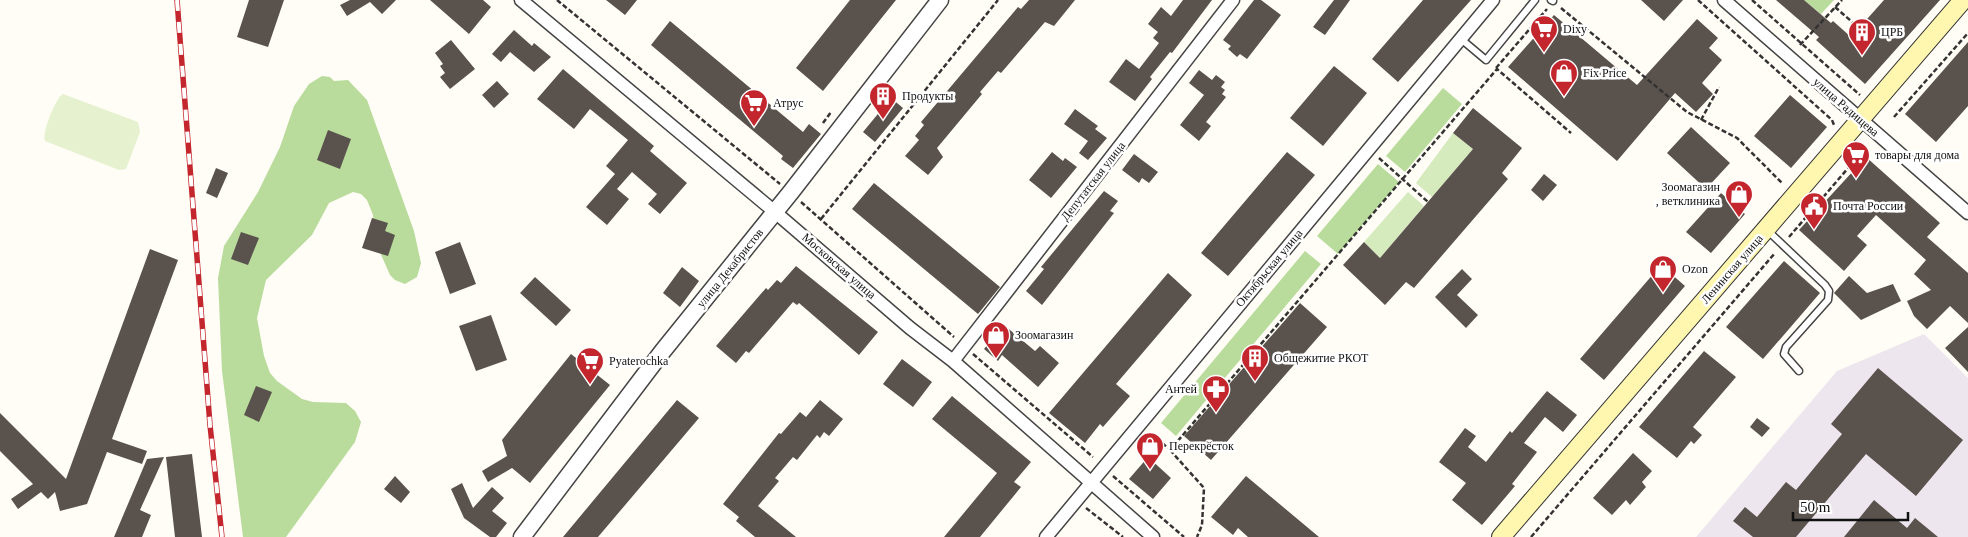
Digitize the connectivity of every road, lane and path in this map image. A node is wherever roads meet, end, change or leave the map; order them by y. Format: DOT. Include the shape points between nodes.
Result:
graph roads {
  1 [pos="521,0"];
  2 [pos="557,0"];
  3 [pos="940,0"];
  4 [pos="998,0"];
  5 [pos="1233,0"];
  6 [pos="1493,0"];
  7 [pos="1535,0"];
  8 [pos="1698,0"];
  9 [pos="1724,0"];
  10 [pos="1752,0"];
  11 [pos="1842,0"];
  12 [pos="1963,0"];
  13 [pos="1552,1"];
  14 [pos="1835,7"];
  15 [pos="1859,28"];
  16 [pos="1968,33"];
  17 [pos="1524,36"];
  18 [pos="1461,39"];
  19 [pos="1527,40"];
  20 [pos="1802,44"];
  21 [pos="1789,57"];
  22 [pos="1486,60"];
  23 [pos="1497,69"];
  24 [pos="1720,87"];
  25 [pos="1863,98"];
  26 [pos="1894,117"];
  27 [pos="1701,120"];
  28 [pos="1860,120"];
  29 [pos="1835,130"];
  30 [pos="1571,133"];
  31 [pos="1861,153"];
  32 [pos="1378,157"];
  33 [pos="1403,178"];
  34 [pos="1786,186"];
  35 [pos="790,192"];
  36 [pos="1428,202"];
  37 [pos="775,212"];
  38 [pos="1968,213"];
  39 [pos="821,219"];
  40 [pos="1766,229"];
  41 [pos="1783,244"];
  42 [pos="965,347"];
  43 [pos="953,361"];
  44 [pos="1800,370"];
  45 [pos="1148,431"];
  46 [pos="1170,450"];
  47 [pos="1092,458"];
  48 [pos="1112,474"];
  49 [pos="1089,482"];
  50 [pos="1085,507"];
  51 [pos="522,537"];
  52 [pos="1046,537"];
  53 [pos="1123,537"];
  54 [pos="1153,537"];
  55 [pos="1184,537"];
  56 [pos="1197,537"];
  57 [pos="1500,537"];
  58 [pos="1531,537"];
  1 -- 37 [label="street, Московская улица"];
  2 -- 35 [label="path"];
  3 -- 35 [label="street, улица Декабристов"];
  4 -- 39 [label="path"];
  5 -- 42 [label="street, Депутатская улица"];
  6 -- 18 [label="street, Октябрьская улица"];
  7 -- 22 [label="lane"];
  8 -- 29 [label="path" via="1832,120"];
  9 -- 21 [label="street, улица Радищева"];
  10 -- 20 [label="path"];
  11 -- 14 [label="path"];
  12 -- 28 [label="main road, Ленинская улица"];
  13 -- 17 [label="path"];
  13 -- 27 [label="path"];
  14 -- 15 [label="path"];
  14 -- 20 [label="path"];
  16 -- 26 [label="path"];
  17 -- 19 [label="path"];
  17 -- 23 [label="path"];
  18 -- 22 [label="lane"];
  18 -- 49 [label="street, Октябрьская улица"];
  20 -- 21 [label="path"];
  20 -- 25 [label="path"];
  21 -- 28 [label="street, улица Радищева"];
  22 -- 23 [label="path"];
  23 -- 30 [label="path"];
  23 -- 33 [label="path"];
  24 -- 27 [label="path"];
  27 -- 34 [label="path" via="1737,138"];
  28 -- 38 [label="street, улица Радищева"];
  28 -- 40 [label="main road, Ленинская улица"];
  31 -- 41 [label="path"];
  32 -- 33 [label="path"];
  33 -- 36 [label="path"];
  33 -- 46 [label="path"];
  35 -- 37 [label="street, улица Декабристов"];
  35 -- 39 [label="path"];
  37 -- 43 [label="street, Московская улица"];
  37 -- 51 [label="street, улица Декабристов" via="662,352"];
  39 -- 42 [label="path"];
  40 -- 41 [label="lane"];
  40 -- 57 [label="main road, Ленинская улица"];
  41 -- 44 [label="lane" via="1829,291 1828,300 1786,347 1784,354"];
  41 -- 58 [label="path"];
  42 -- 43 [label="street, Депутатская улица"];
  42 -- 47 [label="path"];
  43 -- 49 [label="street, Московская улица"];
  45 -- 46 [label="path"];
  46 -- 56 [label="path" via="1204,488 1202,525"];
  48 -- 55 [label="path"];
  49 -- 52 [label="street, Октябрьская улица"];
  49 -- 54 [label="street, Московская улица"];
  50 -- 53 [label="path"];
}
